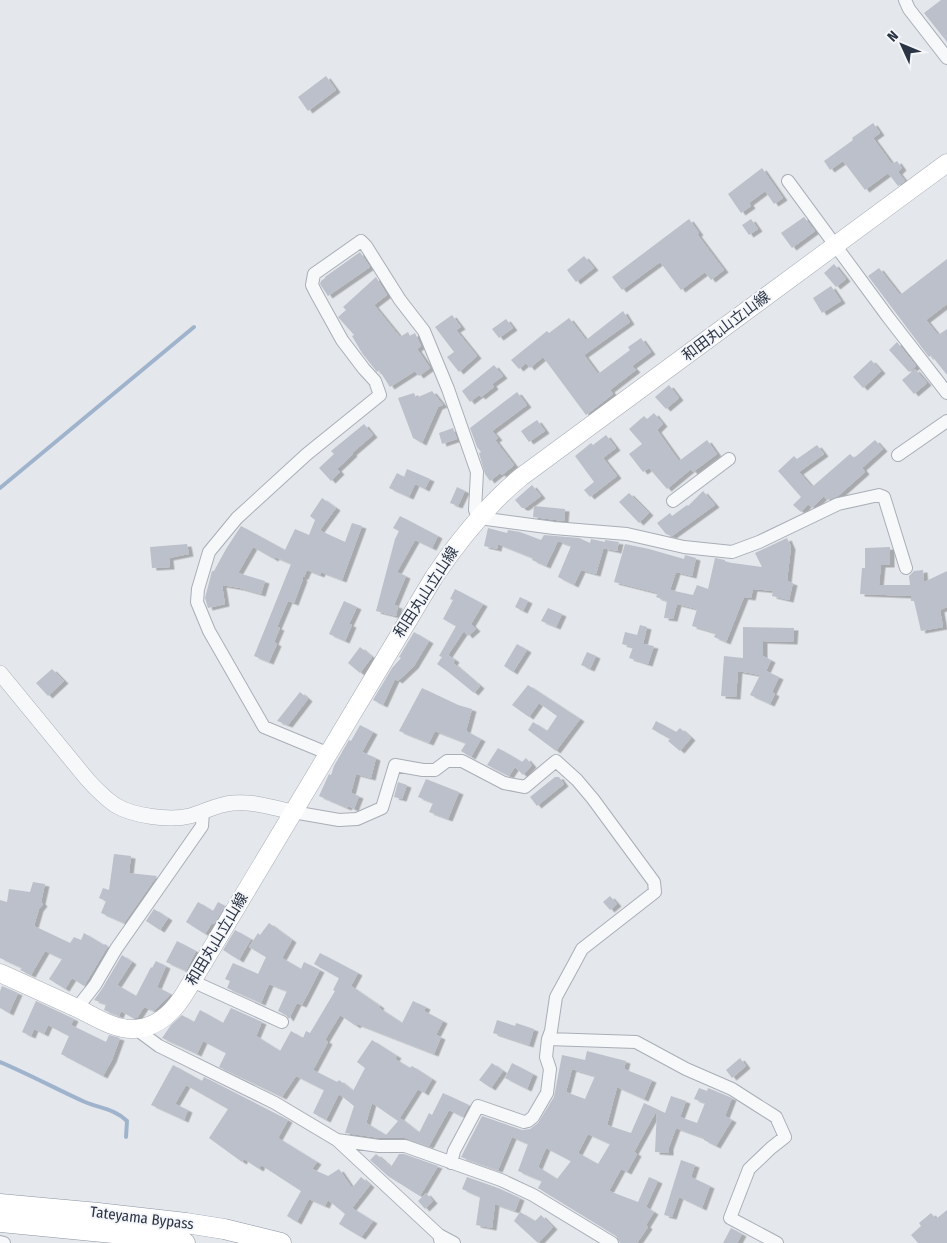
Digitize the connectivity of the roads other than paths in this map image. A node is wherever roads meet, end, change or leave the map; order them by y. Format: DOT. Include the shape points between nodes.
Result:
graph roads {
  1 [pos="906,0"];
  2 [pos="947,58"];
  3 [pos="947,163"];
  4 [pos="788,181"];
  5 [pos="836,245"];
  6 [pos="947,393"];
  7 [pos="947,421"];
  8 [pos="898,455"];
  9 [pos="729,459"];
  10 [pos="674,501"];
  11 [pos="479,518"];
  12 [pos="906,568"];
  13 [pos="0,673"];
  14 [pos="327,753"];
  15 [pos="203,812"];
  16 [pos="293,812"];
  17 [pos="0,973"];
  18 [pos="192,981"];
  19 [pos="76,1008"];
  20 [pos="282,1022"];
  21 [pos="136,1029"];
  22 [pos="548,1039"];
  23 [pos="337,1140"];
  24 [pos="451,1163"];
  25 [pos="0,1204"];
  26 [pos="0,1222"];
  27 [pos="440,1239"];
  28 [pos="0,1242"];
  29 [pos="4,1243"];
  30 [pos="186,1243"];
  31 [pos="282,1243"];
  32 [pos="454,1243"];
  33 [pos="612,1243"];
  34 [pos="777,1243"];
  1 -- 2 [label="street" via="909,9"];
  3 -- 5 [label="main road, 和田丸山立山線"];
  4 -- 5 [label="street"];
  5 -- 6 [label="street"];
  5 -- 11 [label="main road, 和田丸山立山線" via="521,477"];
  7 -- 8 [label="street"];
  9 -- 10 [label="street"];
  11 -- 12 [label="street" via="627,534 684,547 732,552 838,504 879,494 884,496"];
  11 -- 14 [label="main road, 和田丸山立山線" via="434,577"];
  11 -- 14 [label="street" via="474,510 477,472 424,330 361,242 314,274 312,285 342,340 375,381 380,395 307,454 237,518 209,552 197,602 209,631 264,727"];
  13 -- 15 [label="street" via="87,779 117,806 161,818 187,817"];
  14 -- 16 [label="main road, 和田丸山立山線"];
  15 -- 16 [label="street" via="235,802"];
  15 -- 19 [label="street" via="202,826 116,949 95,985"];
  16 -- 18 [label="main road, 和田丸山立山線"];
  16 -- 22 [label="street" via="339,820 357,819 382,808 395,765 435,770 446,761 462,761 504,783 525,787 556,761 593,799 654,882 655,892 582,949 556,997"];
  17 -- 19 [label="main road"];
  18 -- 20 [label="street"];
  18 -- 21 [label="main road, 和田丸山立山線" via="169,1014"];
  19 -- 21 [label="main road" via="124,1029"];
  21 -- 23 [label="street" via="159,1046 275,1103"];
  22 -- 24 [label="street" via="546,1057 550,1069 547,1093 533,1117 524,1122 478,1106"];
  22 -- 34 [label="street" via="636,1042 732,1089 776,1117 785,1137 749,1169 730,1218"];
  23 -- 24 [label="street" via="405,1146"];
  23 -- 27 [label="street"];
  24 -- 33 [label="street" via="533,1195"];
  25 -- 31 [label="highway, Tateyama Bypass" via="186,1223"];
  26 -- 30 [label="highway, Tateyama Bypass"];
  27 -- 32 [label="street"];
  28 -- 29 [label="street"];
}
